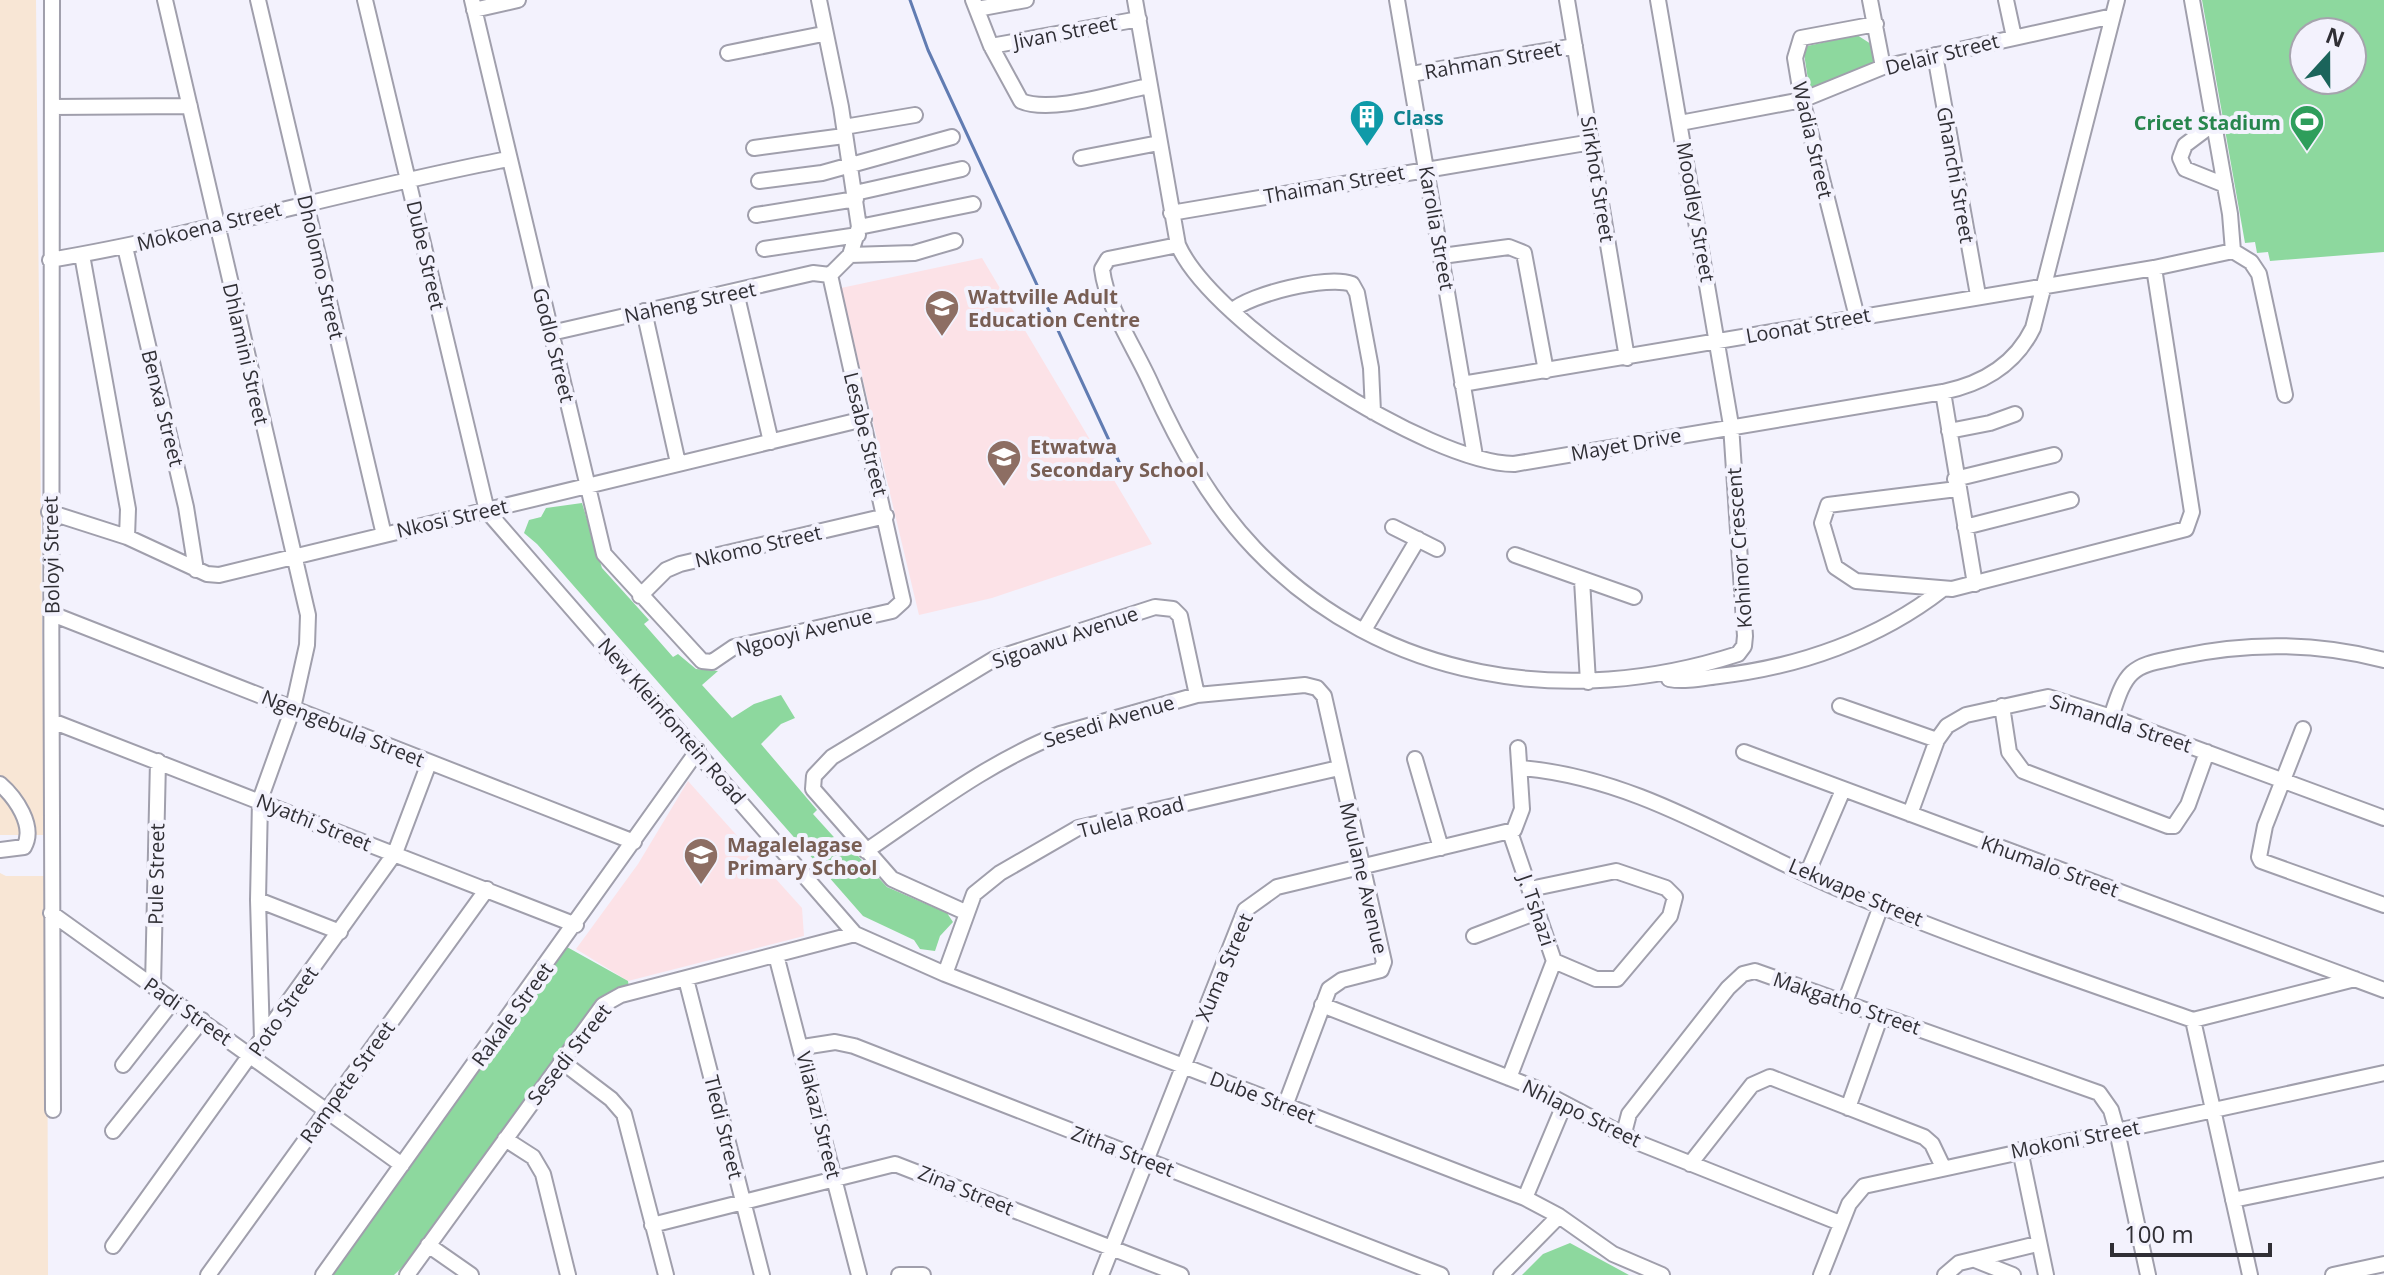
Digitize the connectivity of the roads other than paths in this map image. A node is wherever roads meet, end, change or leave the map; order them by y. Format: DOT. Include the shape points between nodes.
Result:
graph roads {
  1 [pos="52,0"];
  2 [pos="165,0"];
  3 [pos="258,0"];
  4 [pos="365,0"];
  5 [pos="518,0"];
  6 [pos="819,0"];
  7 [pos="1026,0"];
  8 [pos="1135,0"];
  9 [pos="1397,0"];
  10 [pos="1567,0"];
  11 [pos="1658,0"];
  12 [pos="1870,0"];
  13 [pos="2006,0"];
  14 [pos="2117,0"];
  15 [pos="2192,0"];
  16 [pos="975,4"];
  17 [pos="473,5"];
  18 [pos="2113,16"];
  19 [pos="1139,19"];
  20 [pos="1876,24"];
  21 [pos="823,34"];
  22 [pos="2014,37"];
  23 [pos="991,46"];
  24 [pos="1575,46"];
  25 [pos="728,53"];
  26 [pos="1935,55"];
  27 [pos="1883,67"];
  28 [pos="1411,74"];
  29 [pos="1149,86"];
  30 [pos="1802,100"];
  31 [pos="190,106"];
  32 [pos="52,107"];
  33 [pos="915,115"];
  34 [pos="1680,123"];
  35 [pos="2213,124"];
  36 [pos="844,132"];
  37 [pos="952,137"];
  38 [pos="1592,142"];
  39 [pos="1159,143"];
  40 [pos="754,148"];
  41 [pos="1081,158"];
  42 [pos="508,159"];
  43 [pos="849,164"];
  44 [pos="1427,168"];
  45 [pos="962,169"];
  46 [pos="407,178"];
  47 [pos="759,181"];
  48 [pos="2225,185"];
  49 [pos="855,196"];
  50 [pos="306,202"];
  51 [pos="973,204"];
  52 [pos="1171,213"];
  53 [pos="756,215"];
  54 [pos="216,224"];
  55 [pos="858,231"];
  56 [pos="955,241"];
  57 [pos="1178,245"];
  58 [pos="125,247"];
  59 [pos="764,249"];
  60 [pos="2233,251"];
  61 [pos="82,255"];
  62 [pos="850,255"];
  63 [pos="1442,256"];
  64 [pos="50,260"];
  65 [pos="2154,268"];
  66 [pos="830,275"];
  67 [pos="2045,284"];
  68 [pos="736,292"];
  69 [pos="1978,295"];
  70 [pos="644,311"];
  71 [pos="1232,311"];
  72 [pos="1857,317"];
  73 [pos="551,333"];
  74 [pos="1718,341"];
  75 [pos="1627,358"];
  76 [pos="1546,371"];
  77 [pos="1462,384"];
  78 [pos="1943,392"];
  79 [pos="2285,395"];
  80 [pos="1373,412"];
  81 [pos="2015,414"];
  82 [pos="864,419"];
  83 [pos="1731,425"];
  84 [pos="1949,431"];
  85 [pos="771,442"];
  86 [pos="2054,455"];
  87 [pos="1475,456"];
  88 [pos="678,463"];
  89 [pos="1956,484"];
  90 [pos="588,485"];
  91 [pos="2071,500"];
  92 [pos="487,511"];
  93 [pos="49,512"];
  94 [pos="886,516"];
  95 [pos="1393,527"];
  96 [pos="1965,527"];
  97 [pos="384,535"];
  98 [pos="127,537"];
  99 [pos="1418,539"];
  100 [pos="1437,549"];
  101 [pos="1515,555"];
  102 [pos="293,557"];
  103 [pos="196,570"];
  104 [pos="1582,580"];
  105 [pos="1975,584"];
  106 [pos="1943,589"];
  107 [pos="902,594"];
  108 [pos="640,596"];
  109 [pos="1634,597"];
  110 [pos="52,614"];
  111 [pos="1364,630"];
  112 [pos="697,658"];
  113 [pos="2384,660"];
  114 [pos="1653,676"];
  115 [pos="1588,682"];
  116 [pos="1286,686"];
  117 [pos="1197,695"];
  118 [pos="1840,706"];
  119 [pos="2002,706"];
  120 [pos="293,708"];
  121 [pos="2111,717"];
  122 [pos="52,721"];
  123 [pos="2303,729"];
  124 [pos="1937,740"];
  125 [pos="1518,748"];
  126 [pos="698,750"];
  127 [pos="1744,752"];
  128 [pos="2207,752"];
  129 [pos="1415,759"];
  130 [pos="158,761"];
  131 [pos="429,763"];
  132 [pos="1339,768"];
  133 [pos="1521,768"];
  134 [pos="2281,781"];
  135 [pos="0,784"];
  136 [pos="1843,790"];
  137 [pos="260,800"];
  138 [pos="1910,814"];
  139 [pos="2384,818"];
  140 [pos="1510,832"];
  141 [pos="634,842"];
  142 [pos="1441,848"];
  143 [pos="0,850"];
  144 [pos="866,851"];
  145 [pos="395,853"];
  146 [pos="1362,869"];
  147 [pos="1807,874"];
  148 [pos="487,889"];
  149 [pos="1530,889"];
  150 [pos="258,900"];
  151 [pos="2384,905"];
  152 [pos="1881,906"];
  153 [pos="965,912"];
  154 [pos="1537,912"];
  155 [pos="51,913"];
  156 [pos="576,925"];
  157 [pos="340,932"];
  158 [pos="855,934"];
  159 [pos="1474,936"];
  160 [pos="776,955"];
  161 [pos="1554,961"];
  162 [pos="945,974"];
  163 [pos="686,979"];
  164 [pos="2356,979"];
  165 [pos="153,986"];
  166 [pos="2384,990"];
  167 [pos="173,1001"];
  168 [pos="1322,1005"];
  169 [pos="1844,1005"];
  170 [pos="1881,1015"];
  171 [pos="202,1020"];
  172 [pos="2193,1020"];
  173 [pos="262,1039"];
  174 [pos="803,1047"];
  175 [pos="252,1056"];
  176 [pos="561,1061"];
  177 [pos="123,1065"];
  178 [pos="1183,1066"];
  179 [pos="2384,1073"];
  180 [pos="1509,1078"];
  181 [pos="1564,1105"];
  182 [pos="1285,1106"];
  183 [pos="1848,1108"];
  184 [pos="53,1110"];
  185 [pos="328,1110"];
  186 [pos="2213,1110"];
  187 [pos="113,1131"];
  188 [pos="2117,1131"];
  189 [pos="1624,1133"];
  190 [pos="505,1139"];
  191 [pos="2020,1150"];
  192 [pos="1146,1159"];
  193 [pos="1690,1164"];
  194 [pos="402,1165"];
  195 [pos="1943,1167"];
  196 [pos="2384,1169"];
  197 [pos="835,1179"];
  198 [pos="1525,1198"];
  199 [pos="2233,1200"];
  200 [pos="743,1202"];
  201 [pos="1559,1216"];
  202 [pos="1840,1223"];
  203 [pos="652,1225"];
  204 [pos="2037,1244"];
  205 [pos="428,1245"];
  206 [pos="113,1246"];
  207 [pos="1112,1248"];
  208 [pos="1974,1260"];
  209 [pos="2384,1264"];
  210 [pos="208,1275"];
  211 [pos="323,1275"];
  212 [pos="407,1275"];
  213 [pos="471,1275"];
  214 [pos="568,1275"];
  215 [pos="666,1275"];
  216 [pos="762,1275"];
  217 [pos="859,1275"];
  218 [pos="899,1275"];
  219 [pos="923,1275"];
  220 [pos="1101,1275"];
  221 [pos="1181,1275"];
  222 [pos="1441,1275"];
  223 [pos="1501,1275"];
  224 [pos="1662,1275"];
  225 [pos="1821,1275"];
  226 [pos="1945,1275"];
  227 [pos="2013,1275"];
  228 [pos="2046,1275"];
  229 [pos="2148,1275"];
  230 [pos="2250,1275"];
  231 [pos="2333,1275"];
  1 -- 32 [label="street, Boloyi Street"];
  2 -- 31 [label="street, Dhlamini Street"];
  3 -- 50 [label="street, Dholomo Street"];
  4 -- 46 [label="street, Dube Street"];
  5 -- 17 [label="street"];
  6 -- 21 [label="street"];
  7 -- 16 [label="street"];
  8 -- 19 [label="street, Mayet Drive"];
  9 -- 28 [label="street, Karolia Street"];
  10 -- 24 [label="street, Sirkhot Street"];
  11 -- 34 [label="street, Moodley Street"];
  12 -- 20 [label="street"];
  13 -- 22 [label="street"];
  14 -- 18 [label="street, Mayet Drive"];
  15 -- 35 [label="street"];
  16 -- 23 [label="street"];
  17 -- 42 [label="street, Godlo Street"];
  18 -- 22 [label="street, Delair Street"];
  18 -- 67 [label="street, Mayet Drive"];
  19 -- 23 [label="street, Jivan Street"];
  19 -- 29 [label="street, Mayet Drive"];
  20 -- 27 [label="street"];
  20 -- 30 [label="street, Wadia Street" via="1801,38 1795,58"];
  21 -- 25 [label="street"];
  21 -- 36 [label="street"];
  22 -- 26 [label="street, Delair Street"];
  23 -- 29 [label="street" via="1015,94 1040,106"];
  24 -- 28 [label="street, Rahman Street"];
  24 -- 38 [label="street, Sirkhot Street"];
  26 -- 27 [label="street, Delair Street"];
  26 -- 69 [label="street, Ghanchi Street"];
  27 -- 30 [label="street, Delair Street"];
  28 -- 44 [label="street, Karolia Street"];
  29 -- 39 [label="street, Mayet Drive"];
  30 -- 34 [label="street, Delair Street"];
  30 -- 72 [label="street, Wadia Street"];
  31 -- 32 [label="street"];
  31 -- 54 [label="street, Dhlamini Street"];
  32 -- 64 [label="street, Boloyi Street"];
  33 -- 36 [label="street"];
  34 -- 74 [label="street, Moodley Street"];
  35 -- 48 [label="street"];
  35 -- 48 [label="street" via="2185,145 2180,158 2185,169"];
  36 -- 40 [label="street"];
  36 -- 43 [label="street"];
  37 -- 43 [label="street"];
  38 -- 44 [label="street, Thaiman Street"];
  38 -- 75 [label="street, Sirkhot Street"];
  39 -- 41 [label="street"];
  39 -- 52 [label="street, Mayet Drive"];
  42 -- 46 [label="street, Mokoena Street"];
  42 -- 73 [label="street, Godlo Street"];
  43 -- 47 [label="street"];
  43 -- 49 [label="street"];
  44 -- 52 [label="street, Thaiman Street"];
  44 -- 63 [label="street, Karolia Street"];
  45 -- 49 [label="street"];
  46 -- 50 [label="street, Mokoena Street"];
  46 -- 92 [label="street, Dube Street"];
  48 -- 60 [label="street"];
  49 -- 53 [label="street"];
  49 -- 55 [label="street"];
  50 -- 54 [label="street, Mokoena Street"];
  50 -- 97 [label="street, Dholomo Street"];
  51 -- 55 [label="street"];
  52 -- 57 [label="street, Mayet Drive"];
  54 -- 58 [label="street, Mokoena Street"];
  54 -- 102 [label="street, Dhlamini Street"];
  55 -- 59 [label="street"];
  55 -- 62 [label="street"];
  56 -- 62 [label="street" via="914,253"];
  57 -- 71 [label="street, Mayet Drive" via="1195,276"];
  57 -- 111 [label="street, Kohinor Crescent" via="1114,256 1102,269 1111,300 1166,416 1201,481 1256,550 1317,601"];
  58 -- 61 [label="street, Mokoena Street"];
  58 -- 103 [label="street, Benxa Street"];
  60 -- 65 [label="street, Loonat Street"];
  60 -- 79 [label="street" via="2259,274"];
  61 -- 64 [label="street, Mokoena Street"];
  61 -- 98 [label="street" via="128,509"];
  62 -- 66 [label="street"];
  63 -- 76 [label="street" via="1509,247 1524,253"];
  63 -- 77 [label="street, Karolia Street"];
  64 -- 93 [label="street, Boloyi Street"];
  65 -- 67 [label="street, Loonat Street"];
  65 -- 105 [label="street" via="2191,502 2189,524 2182,531"];
  66 -- 68 [label="street, Naheng Street" via="813,273"];
  66 -- 82 [label="street, Lesabe Street"];
  67 -- 69 [label="street, Loonat Street"];
  67 -- 78 [label="street, Mayet Drive" via="2033,328 2019,350 1980,382"];
  68 -- 70 [label="street, Naheng Street"];
  68 -- 85 [label="street"];
  69 -- 72 [label="street, Loonat Street"];
  70 -- 73 [label="street, Naheng Street"];
  70 -- 88 [label="street"];
  71 -- 80 [label="street, Mayet Drive" via="1272,347"];
  71 -- 80 [label="street" via="1257,295 1352,284 1371,368"];
  72 -- 74 [label="street, Loonat Street"];
  73 -- 90 [label="street, Godlo Street"];
  74 -- 75 [label="street, Loonat Street"];
  74 -- 83 [label="street, Moodley Street"];
  75 -- 76 [label="street, Loonat Street"];
  76 -- 77 [label="street, Loonat Street"];
  77 -- 87 [label="street, Karolia Street"];
  78 -- 83 [label="street, Mayet Drive"];
  78 -- 84 [label="street"];
  80 -- 87 [label="street, Mayet Drive"];
  81 -- 84 [label="street"];
  82 -- 85 [label="street, Nkosi Street"];
  82 -- 94 [label="street, Lesabe Street"];
  83 -- 87 [label="street, Mayet Drive" via="1514,464"];
  83 -- 114 [label="street, Kohinor Crescent" via="1744,646 1738,654"];
  84 -- 89 [label="street"];
  85 -- 88 [label="street, Nkosi Street"];
  86 -- 89 [label="street"];
  88 -- 90 [label="street, Nkosi Street"];
  89 -- 96 [label="street"];
  89 -- 106 [label="street" via="1837,501 1822,515 1833,563 1845,577"];
  90 -- 92 [label="street, Nkosi Street"];
  90 -- 108 [label="street, Godlo Street" via="604,554"];
  91 -- 96 [label="street"];
  92 -- 97 [label="street, Nkosi Street"];
  92 -- 126 [label="street, New Kleinfontein Road"];
  93 -- 98 [label="street, Nkosi Street"];
  93 -- 110 [label="street, Boloyi Street"];
  94 -- 107 [label="street, Lesabe Street"];
  94 -- 108 [label="street, Nkomo Street" via="680,564 666,570"];
  95 -- 99 [label="street"];
  96 -- 105 [label="street"];
  97 -- 102 [label="street, Nkosi Street"];
  98 -- 103 [label="street, Nkosi Street"];
  99 -- 100 [label="street"];
  99 -- 111 [label="street"];
  101 -- 104 [label="street"];
  102 -- 103 [label="street, Nkosi Street" via="219,575"];
  102 -- 120 [label="street, Dhlamini Street" via="309,630"];
  104 -- 109 [label="street"];
  104 -- 115 [label="street"];
  105 -- 106 [label="street"];
  106 -- 114 [label="street" via="1883,629 1773,667 1677,680"];
  107 -- 112 [label="street, Ngooyi Avenue" via="901,606 892,611 734,647 712,662"];
  108 -- 112 [label="street, Godlo Street"];
  110 -- 120 [label="street, Ngengebula Street"];
  110 -- 122 [label="street, Boloyi Street"];
  111 -- 115 [label="street, Kohinor Crescent" via="1462,668 1519,680"];
  113 -- 121 [label="street" via="2309,647 2208,651 2135,671"];
  114 -- 115 [label="street, Kohinor Crescent"];
  116 -- 117 [label="street, Sesedi Avenue"];
  116 -- 132 [label="street, Mvulane Avenue" via="1312,686 1324,696"];
  117 -- 144 [label="street, Sesedi Avenue" via="1039,742"];
  117 -- 144 [label="street, Sigoawu Avenue" via="1180,616 1173,609 1155,607 994,659 832,757 816,772 812,784 818,796"];
  118 -- 124 [label="street"];
  119 -- 121 [label="street, Simandla Street" via="2048,697"];
  119 -- 124 [label="street, Simandla Street" via="1953,721"];
  119 -- 128 [label="street" via="2009,752 2023,771 2168,826 2185,812"];
  120 -- 131 [label="street, Ngengebula Street"];
  120 -- 137 [label="street, Padi Street"];
  121 -- 128 [label="street, Simandla Street"];
  122 -- 130 [label="street, Nyathi Street"];
  122 -- 155 [label="street, Boloyi Street"];
  123 -- 134 [label="street"];
  124 -- 138 [label="street"];
  125 -- 133 [label="street"];
  126 -- 141 [label="street, Rakale Street"];
  126 -- 158 [label="street, New Kleinfontein Road"];
  127 -- 136 [label="street, Khumalo Street"];
  128 -- 134 [label="street, Simandla Street"];
  129 -- 142 [label="street"];
  130 -- 137 [label="street, Nyathi Street"];
  130 -- 165 [label="street, Pule Street"];
  131 -- 141 [label="street, Ngengebula Street"];
  131 -- 145 [label="street, Poto Street"];
  132 -- 146 [label="street, Mvulane Avenue"];
  132 -- 153 [label="street, Tulela Road" via="1078,828 981,886"];
  133 -- 140 [label="street" via="1521,814"];
  133 -- 147 [label="street, Lekwape Street" via="1629,791"];
  134 -- 139 [label="street, Simandla Street"];
  134 -- 151 [label="street" via="2259,845 2261,861"];
  135 -- 143 [label="street" via="26,820 28,841 24,847"];
  136 -- 138 [label="street, Khumalo Street"];
  136 -- 147 [label="street"];
  137 -- 145 [label="street, Nyathi Street"];
  137 -- 150 [label="street, Padi Street"];
  138 -- 164 [label="street, Khumalo Street"];
  140 -- 142 [label="street, Xuma Street"];
  140 -- 149 [label="street, J. Tshazi"];
  141 -- 156 [label="street, Rakale Street"];
  142 -- 146 [label="street, Xuma Street"];
  144 -- 153 [label="street" via="892,879"];
  145 -- 148 [label="street, Nyathi Street"];
  145 -- 157 [label="street, Poto Street"];
  146 -- 168 [label="street, Mvulane Avenue" via="1383,967 1333,985"];
  146 -- 178 [label="street, Xuma Street" via="1277,887 1253,901"];
  147 -- 152 [label="street, Lekwape Street"];
  148 -- 156 [label="street, Nyathi Street"];
  148 -- 185 [label="street, Rampete Street"];
  149 -- 154 [label="street, J. Tshazi"];
  149 -- 161 [label="street" via="1616,871 1666,888 1675,897 1670,916 1617,979 1596,979"];
  150 -- 157 [label="street"];
  150 -- 173 [label="street, Padi Street"];
  152 -- 169 [label="street"];
  152 -- 172 [label="street, Lekwape Street"];
  153 -- 162 [label="street, Tulela Road"];
  154 -- 159 [label="street"];
  154 -- 161 [label="street, J. Tshazi"];
  155 -- 165 [label="street, Padi Street"];
  155 -- 184 [label="street, Boloyi Street"];
  156 -- 194 [label="street, Rakale Street"];
  157 -- 173 [label="street, Poto Street"];
  158 -- 160 [label="street, Sesedi Street"];
  158 -- 162 [label="street, Dube Street"];
  160 -- 163 [label="street, Sesedi Street"];
  160 -- 174 [label="street, Vilakazi Street"];
  161 -- 180 [label="street, J. Tshazi"];
  162 -- 178 [label="street, Dube Street"];
  163 -- 176 [label="street, Sesedi Street" via="612,999"];
  163 -- 200 [label="street, Tledi Street"];
  164 -- 166 [label="street, Khumalo Street"];
  164 -- 172 [label="street"];
  165 -- 167 [label="street, Padi Street"];
  167 -- 171 [label="street, Padi Street"];
  167 -- 177 [label="street"];
  168 -- 180 [label="street, Nhlapo Street"];
  168 -- 182 [label="street, Mvulane Avenue"];
  169 -- 170 [label="street, Makgatho Street"];
  169 -- 189 [label="street, Makgatho Street" via="1764,974 1743,974 1629,1114"];
  170 -- 183 [label="street"];
  170 -- 188 [label="street, Makgatho Street" via="2089,1088 2106,1101"];
  171 -- 175 [label="street, Padi Street"];
  171 -- 187 [label="street"];
  172 -- 186 [label="street"];
  173 -- 175 [label="street, Poto Street"];
  174 -- 192 [label="street, Zitha Street" via="835,1042 854,1046"];
  174 -- 197 [label="street, Vilakazi Street"];
  175 -- 185 [label="street, Padi Street"];
  175 -- 206 [label="street, Poto Street"];
  176 -- 190 [label="street, Sesedi Street"];
  176 -- 203 [label="street" via="624,1114"];
  178 -- 182 [label="street, Dube Street"];
  178 -- 192 [label="street, Xuma Street"];
  179 -- 186 [label="street, Mokoni Street"];
  180 -- 181 [label="street, Nhlapo Street"];
  181 -- 189 [label="street, Nhlapo Street"];
  181 -- 198 [label="street"];
  182 -- 198 [label="street, Dube Street"];
  183 -- 193 [label="street" via="1781,1080 1758,1080"];
  183 -- 195 [label="street" via="1924,1137"];
  185 -- 194 [label="street, Padi Street"];
  185 -- 210 [label="street, Rampete Street"];
  186 -- 188 [label="street, Mokoni Street"];
  186 -- 199 [label="street"];
  188 -- 191 [label="street, Mokoni Street"];
  188 -- 229 [label="street, Makgatho Street"];
  189 -- 193 [label="street, Nhlapo Street"];
  190 -- 205 [label="street, Sesedi Street"];
  190 -- 214 [label="street" via="533,1157 543,1174"];
  191 -- 195 [label="street, Mokoni Street"];
  191 -- 204 [label="street"];
  192 -- 207 [label="street, Xuma Street"];
  192 -- 222 [label="street, Zitha Street"];
  193 -- 202 [label="street, Nhlapo Street"];
  194 -- 211 [label="street, Rakale Street"];
  195 -- 202 [label="street, Mokoni Street" via="1864,1186"];
  196 -- 199 [label="street"];
  197 -- 200 [label="street, Zina Street"];
  197 -- 207 [label="street, Zina Street" via="901,1165"];
  197 -- 217 [label="street, Vilakazi Street"];
  198 -- 201 [label="street, Dube Street"];
  199 -- 230 [label="street"];
  200 -- 203 [label="street, Zina Street"];
  200 -- 216 [label="street, Tledi Street"];
  201 -- 223 [label="street"];
  201 -- 224 [label="street, Dube Street" via="1600,1246"];
  202 -- 225 [label="street, Mokoni Street"];
  203 -- 215 [label="street"];
  204 -- 208 [label="street"];
  204 -- 228 [label="street"];
  205 -- 212 [label="street, Sesedi Street"];
  205 -- 213 [label="street"];
  207 -- 220 [label="street, Xuma Street"];
  207 -- 221 [label="street, Zina Street"];
  208 -- 226 [label="street" via="1959,1263"];
  208 -- 227 [label="street"];
  209 -- 231 [label="street"];
  218 -- 219 [label="street"];
}
